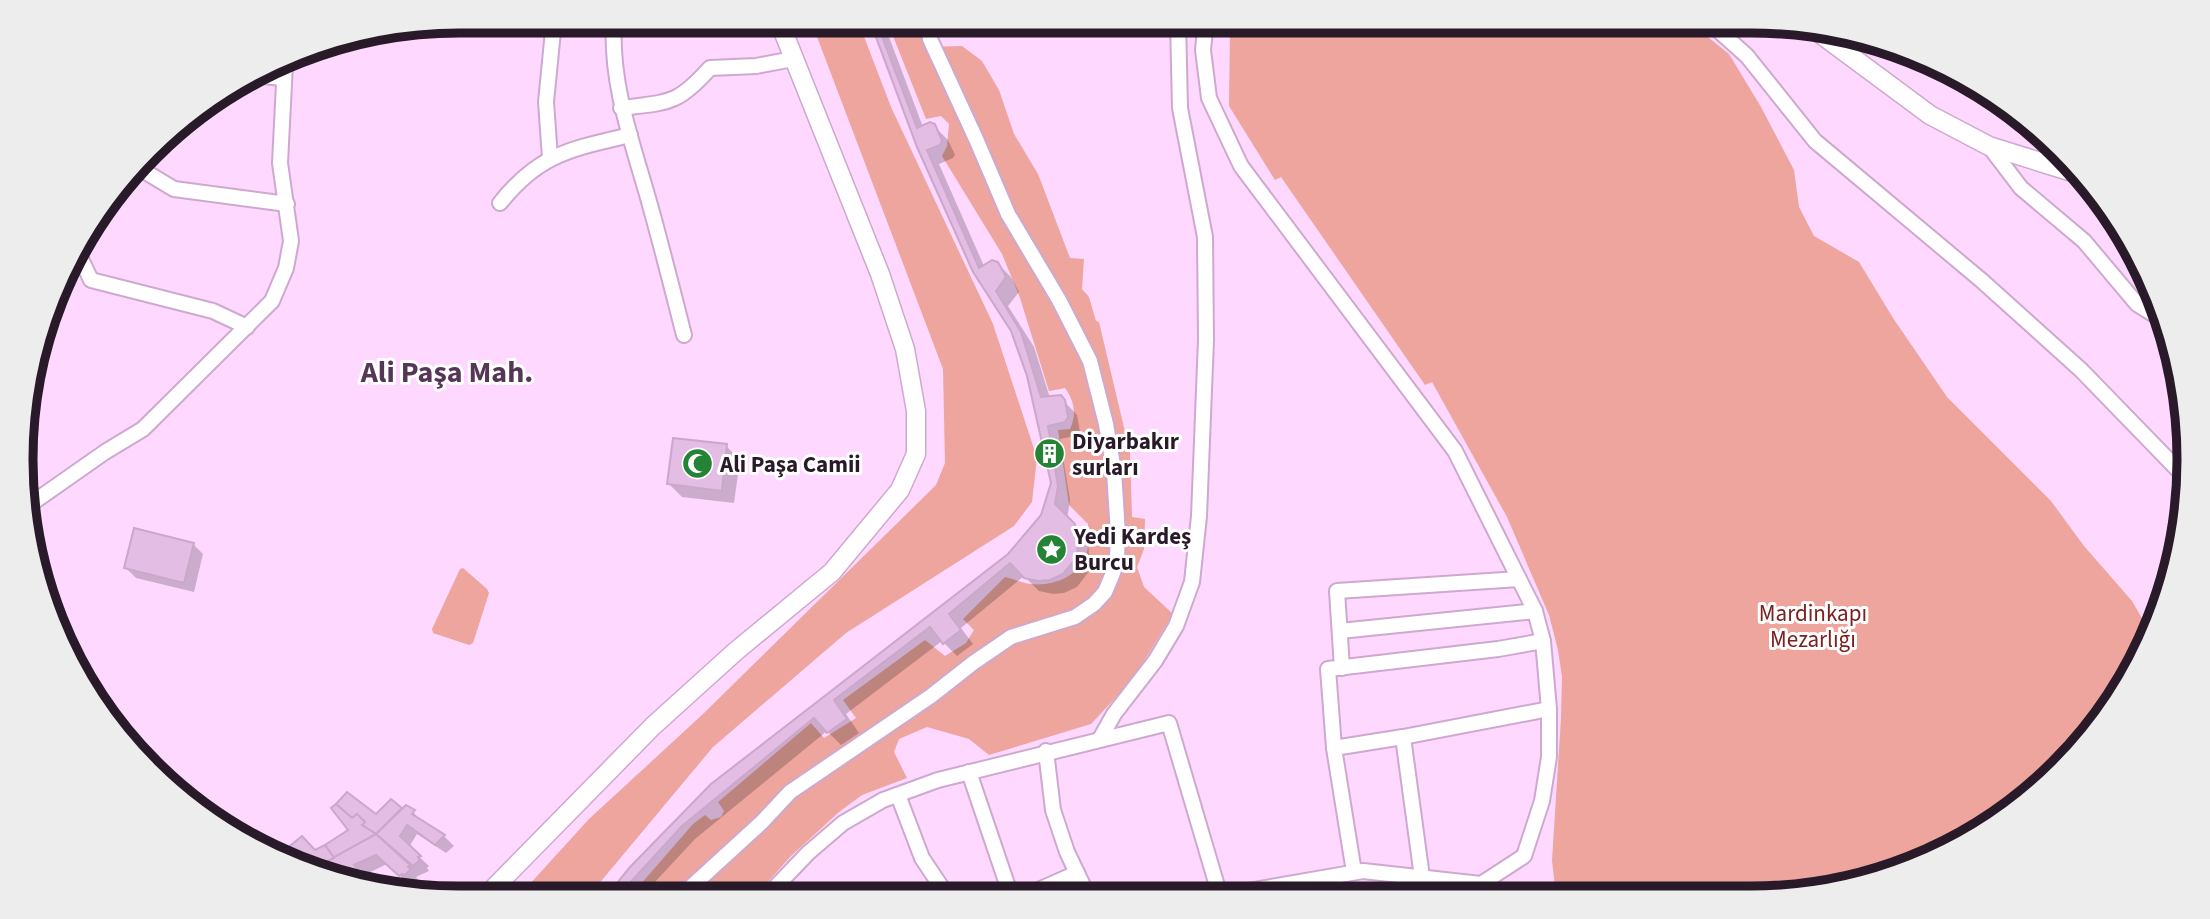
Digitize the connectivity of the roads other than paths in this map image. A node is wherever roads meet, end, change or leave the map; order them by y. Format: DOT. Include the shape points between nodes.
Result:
graph roads {
  1 [pos="553,33"];
  2 [pos="614,33"];
  3 [pos="783,33"];
  4 [pos="930,33"];
  5 [pos="1178,33"];
  6 [pos="1205,33"];
  7 [pos="1721,33"];
  8 [pos="1829,40"];
  9 [pos="793,59"];
  10 [pos="284,71"];
  11 [pos="621,108"];
  12 [pos="630,135"];
  13 [pos="1989,146"];
  14 [pos="550,158"];
  15 [pos="2062,169"];
  16 [pos="145,172"];
  17 [pos="500,202"];
  18 [pos="287,204"];
  19 [pos="82,261"];
  20 [pos="2150,312"];
  21 [pos="247,327"];
  22 [pos="684,335"];
  23 [pos="2177,469"];
  24 [pos="35,501"];
  25 [pos="1519,579"];
  26 [pos="1535,611"];
  27 [pos="1339,631"];
  28 [pos="1543,641"];
  29 [pos="1342,668"];
  30 [pos="1549,709"];
  31 [pos="1403,737"];
  32 [pos="1100,739"];
  33 [pos="1334,748"];
  34 [pos="1046,751"];
  35 [pos="969,772"];
  36 [pos="898,794"];
  37 [pos="1354,872"];
  38 [pos="1077,873"];
  39 [pos="1422,877"];
  40 [pos="496,886"];
  41 [pos="692,886"];
  42 [pos="776,886"];
  43 [pos="941,886"];
  44 [pos="1007,886"];
  45 [pos="1048,886"];
  46 [pos="1083,886"];
  47 [pos="1216,886"];
  48 [pos="1311,886"];
  49 [pos="1461,886"];
  50 [pos="1484,886"];
  1 -- 14 [label="street" via="546,103"];
  2 -- 11 [label="street"];
  3 -- 9 [label="street"];
  4 -- 41 [label="street" via="1008,214 1090,361 1114,471 1118,534 1113,573 1105,592 1075,617 1011,637 790,792"];
  5 -- 32 [label="street" via="1180,108 1205,237 1201,495 1192,582 1176,626"];
  6 -- 25 [label="street" via="1209,98 1241,166 1455,451"];
  7 -- 23 [label="street" via="1747,56 1815,141 2081,370"];
  8 -- 13 [label="street" via="1930,115"];
  9 -- 11 [label="street" via="710,68 683,95 669,102"];
  9 -- 40 [label="street" via="880,274 905,349 916,411 916,454 900,490 832,572 653,726"];
  10 -- 18 [label="street" via="279,163"];
  11 -- 12 [label="street"];
  12 -- 14 [label="street"];
  12 -- 22 [label="street"];
  13 -- 15 [label="street"];
  13 -- 20 [label="street" via="2021,188 2084,241 2137,304"];
  14 -- 17 [label="street"];
  16 -- 18 [label="street" via="174,189"];
  18 -- 21 [label="street" via="291,241 286,268 272,301"];
  19 -- 21 [label="street" via="92,280 212,311"];
  21 -- 24 [label="street" via="143,429"];
  25 -- 26 [label="street"];
  25 -- 27 [label="street" via="1337,591"];
  26 -- 27 [label="street"];
  26 -- 28 [label="street"];
  27 -- 29 [label="street"];
  28 -- 29 [label="street"];
  28 -- 30 [label="street"];
  29 -- 33 [label="street" via="1328,669"];
  30 -- 31 [label="street"];
  30 -- 50 [label="street" via="1549,757 1542,801 1524,856"];
  31 -- 33 [label="street"];
  31 -- 39 [label="street"];
  32 -- 34 [label="street"];
  32 -- 47 [label="street" via="1169,723"];
  33 -- 37 [label="street"];
  34 -- 35 [label="street"];
  34 -- 38 [label="street" via="1053,810"];
  35 -- 36 [label="street"];
  35 -- 44 [label="street"];
  36 -- 42 [label="street" via="843,823"];
  36 -- 43 [label="street" via="922,858"];
  37 -- 39 [label="street"];
  37 -- 48 [label="street"];
  38 -- 45 [label="street"];
  38 -- 46 [label="street"];
  39 -- 49 [label="street"];
}
